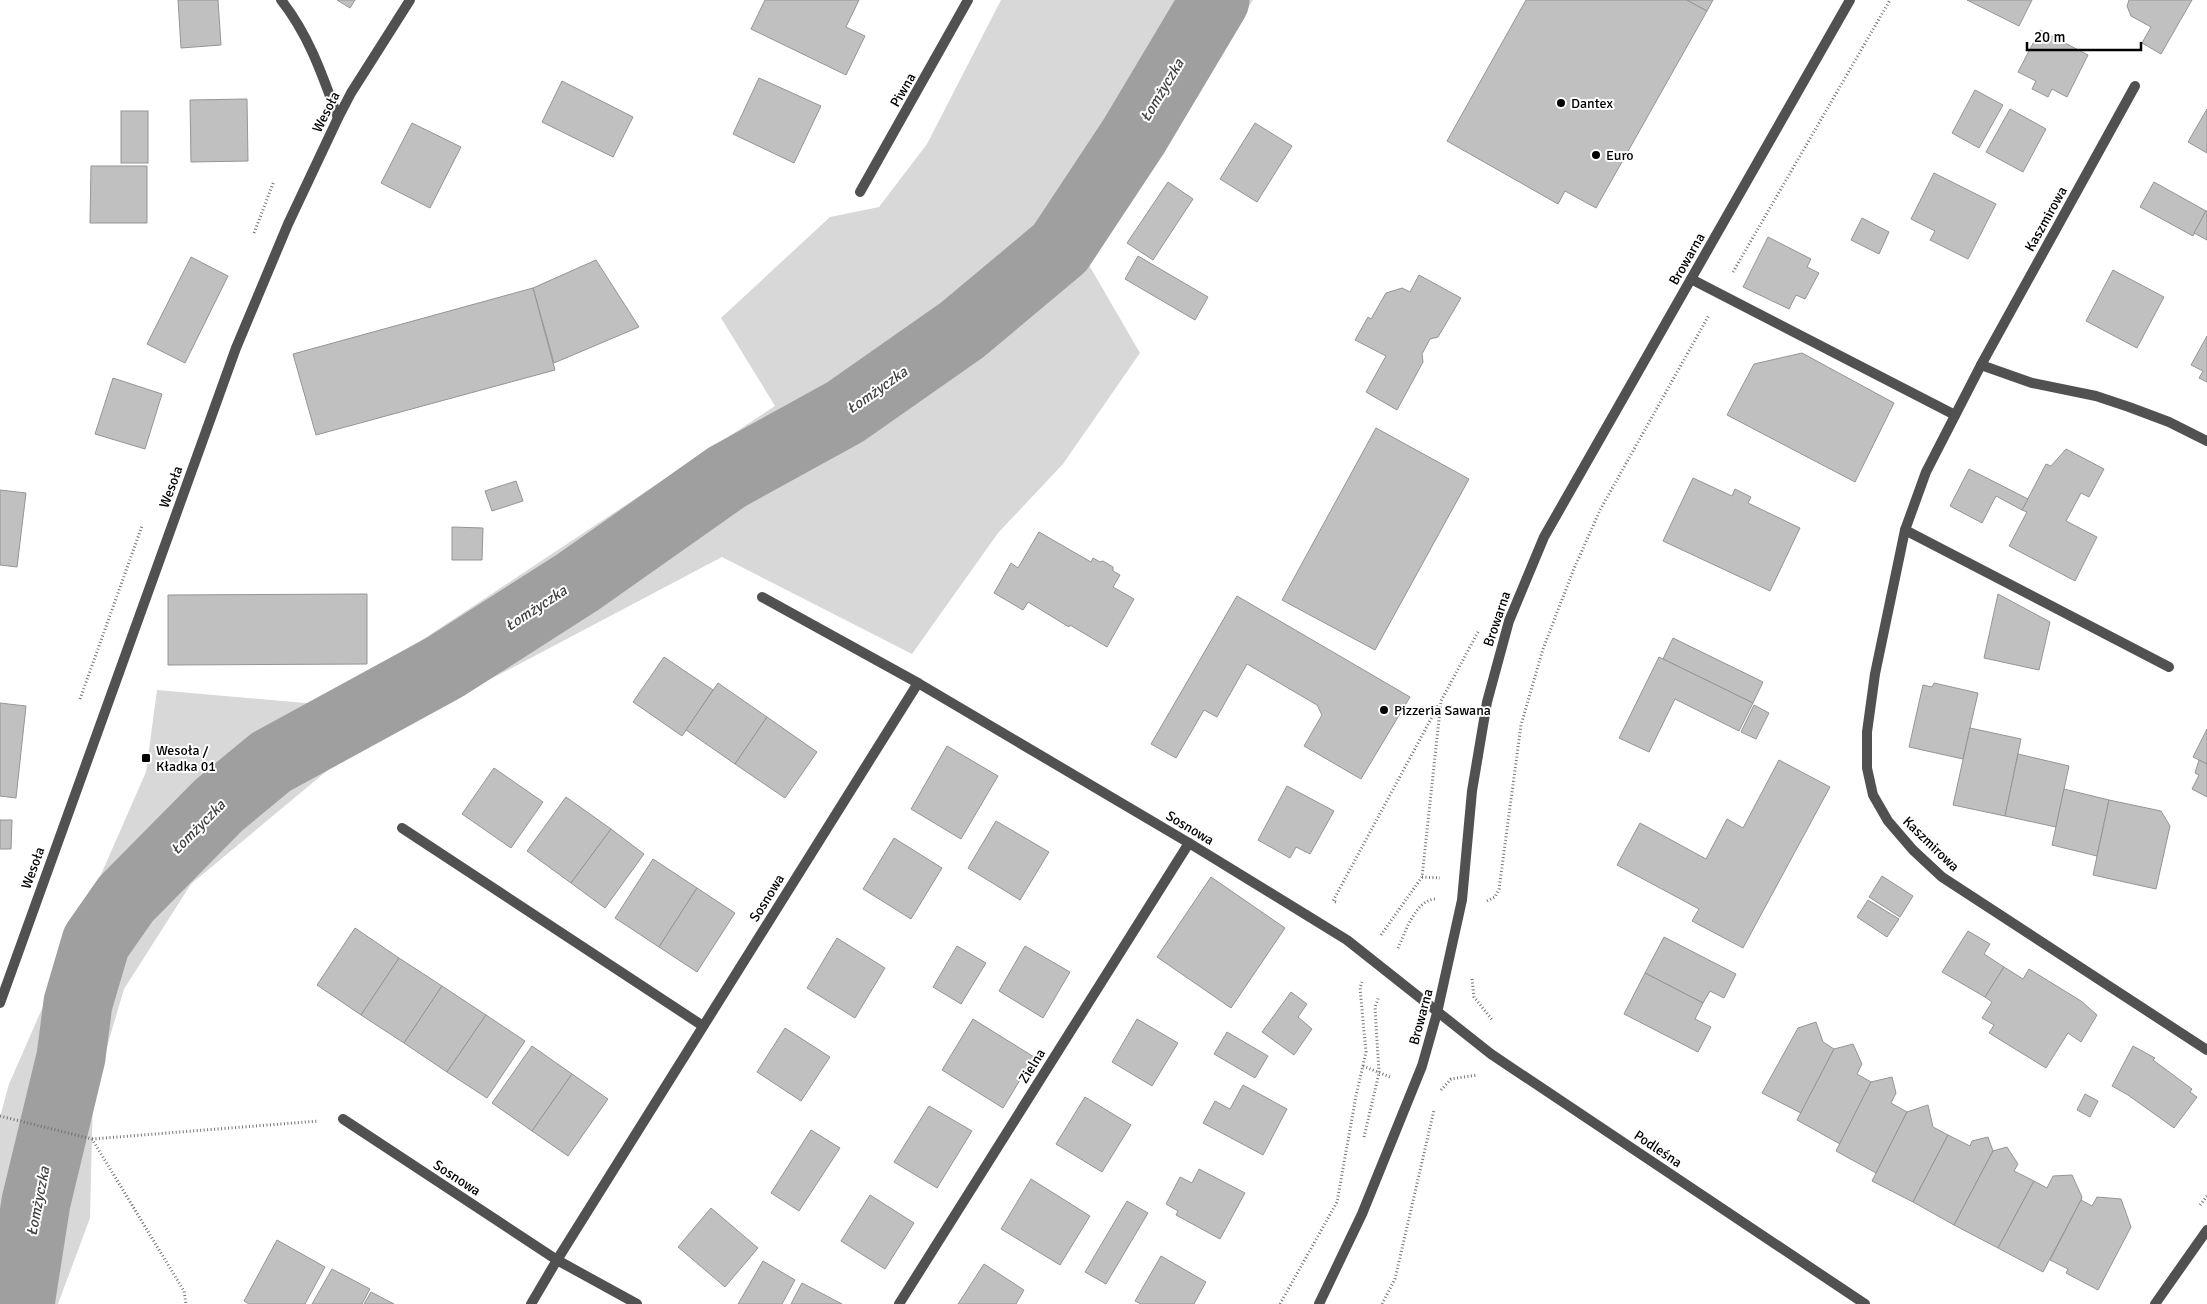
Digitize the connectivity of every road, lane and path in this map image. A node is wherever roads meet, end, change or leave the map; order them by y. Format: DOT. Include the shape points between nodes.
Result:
graph roads {
  1 [pos="281,0"];
  2 [pos="410,0"];
  3 [pos="968,0"];
  4 [pos="1850,0"];
  5 [pos="1890,0"];
  6 [pos="2135,86"];
  7 [pos="338,118"];
  8 [pos="860,192"];
  9 [pos="1691,279"];
  10 [pos="1721,294"];
  11 [pos="1981,365"];
  12 [pos="1955,415"];
  13 [pos="2207,441"];
  14 [pos="1906,530"];
  15 [pos="762,597"];
  16 [pos="2169,666"];
  17 [pos="918,683"];
  18 [pos="1441,701"];
  19 [pos="402,828"];
  20 [pos="1189,843"];
  21 [pos="1487,895"];
  22 [pos="1486,902"];
  23 [pos="1341,906"];
  24 [pos="1373,929"];
  25 [pos="1382,935"];
  26 [pos="1472,974"];
  27 [pos="0,1003"];
  28 [pos="1437,1012"];
  29 [pos="703,1026"];
  30 [pos="2207,1050"];
  31 [pos="1490,1054"];
  32 [pos="1438,1094"];
  33 [pos="1435,1103"];
  34 [pos="0,1116"];
  35 [pos="343,1119"];
  36 [pos="92,1139"];
  37 [pos="2207,1230"];
  38 [pos="557,1260"];
  39 [pos="186,1304"];
  40 [pos="531,1304"];
  41 [pos="636,1304"];
  42 [pos="899,1304"];
  43 [pos="1319,1304"];
  44 [pos="1382,1304"];
  45 [pos="1866,1304"];
  46 [pos="2154,1304"];
  1 -- 7 [label="street" via="294,17 316,60"];
  2 -- 7 [label="street, Wesoła"];
  3 -- 8 [label="street, Piwna"];
  4 -- 9 [label="street, Browarna"];
  5 -- 10 [label="path"];
  6 -- 11 [label="street, Kaszmirowa"];
  7 -- 27 [label="street, Wesoła" via="288,224 236,348"];
  9 -- 10 [label="street"];
  9 -- 28 [label="street, Browarna" via="1544,536 1509,621 1487,702 1472,791 1462,900"];
  10 -- 12 [label="street"];
  11 -- 12 [label="street, Kaszmirowa"];
  11 -- 13 [label="street" via="2032,383 2096,396 2129,407"];
  12 -- 14 [label="street, Kaszmirowa" via="1926,472"];
  14 -- 16 [label="street"];
  14 -- 30 [label="street, Kaszmirowa" via="1886,616 1867,732 1867,768 1878,806 1901,836 1942,876"];
  15 -- 17 [label="street, Sosnowa"];
  17 -- 20 [label="street, Sosnowa"];
  17 -- 29 [label="street, Sosnowa"];
  18 -- 23 [label="path" via="1333,900"];
  19 -- 29 [label="street"];
  20 -- 28 [label="street, Sosnowa" via="1347,940"];
  20 -- 42 [label="street, Zielna"];
  21 -- 22 [label="path"];
  24 -- 25 [label="path"];
  26 -- 31 [label="path" via="1474,998 1503,1031"];
  28 -- 31 [label="street, Podleśna"];
  28 -- 43 [label="street, Browarna" via="1422,1066 1362,1214"];
  29 -- 38 [label="street, Sosnowa"];
  31 -- 32 [label="path" via="1478,1075 1451,1079"];
  31 -- 45 [label="street, Podleśna"];
  33 -- 44 [label="path" via="1395,1280"];
  34 -- 36 [label="path"];
  35 -- 36 [label="path"];
  35 -- 38 [label="street, Sosnowa"];
  36 -- 39 [label="path" via="184,1290"];
  37 -- 46 [label="street"];
  38 -- 40 [label="street, Sosnowa"];
  38 -- 41 [label="street, Sosnowa"];
}
